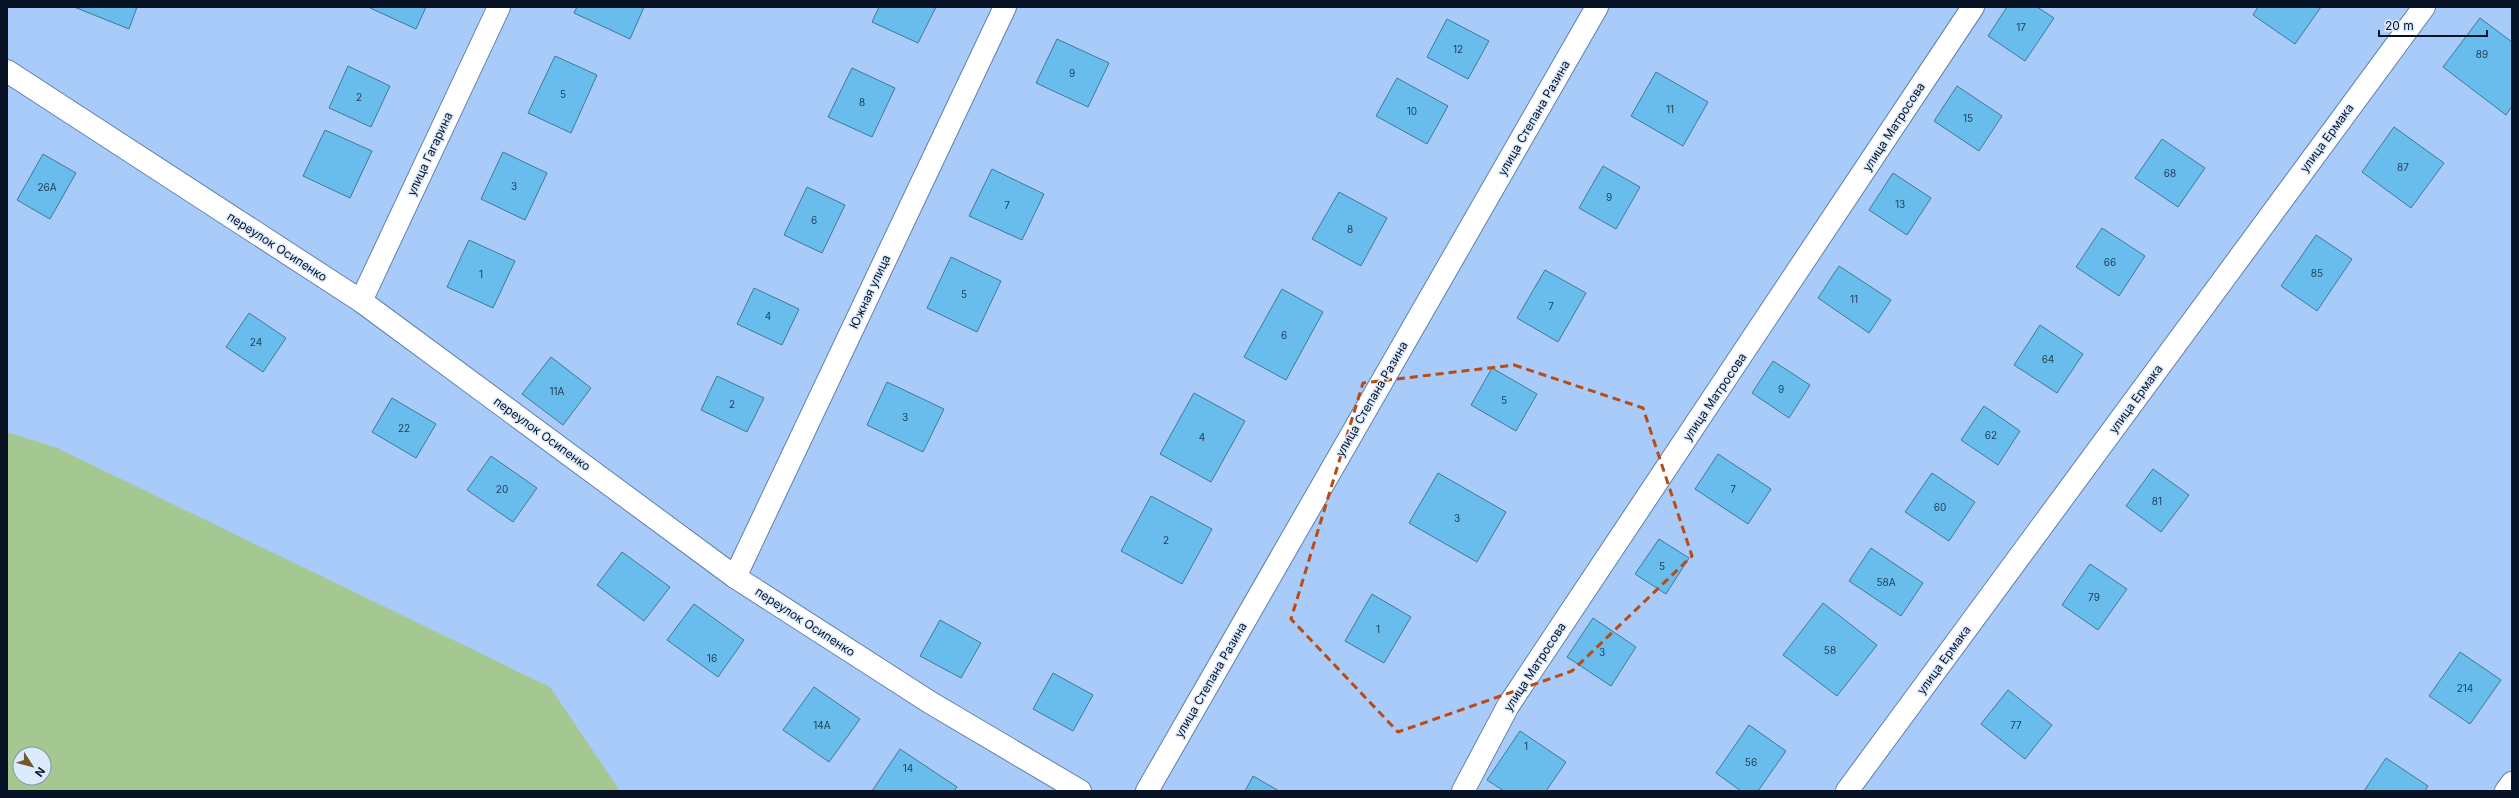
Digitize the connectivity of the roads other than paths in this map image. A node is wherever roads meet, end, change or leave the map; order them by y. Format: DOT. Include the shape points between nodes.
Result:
graph roads {
  1 [pos="499,7"];
  2 [pos="1005,7"];
  3 [pos="1597,7"];
  4 [pos="1973,7"];
  5 [pos="2424,7"];
  6 [pos="7,71"];
  7 [pos="361,301"];
  8 [pos="735,577"];
  9 [pos="2512,783"];
  10 [pos="1080,791"];
  11 [pos="1147,791"];
  12 [pos="1463,791"];
  13 [pos="1848,791"];
  14 [pos="2506,791"];
  1 -- 7 [label="street, улица Гагарина"];
  2 -- 8 [label="street, Южная улица"];
  3 -- 11 [label="street, улица Степана Разина"];
  4 -- 12 [label="street, улица Матросова" via="1508,706"];
  5 -- 13 [label="street, улица Ермака"];
  6 -- 7 [label="street, переулок Осипенко"];
  7 -- 8 [label="street, переулок Осипенко"];
  8 -- 10 [label="street, переулок Осипенко" via="931,703"];
  9 -- 14 [label="street"];
}
